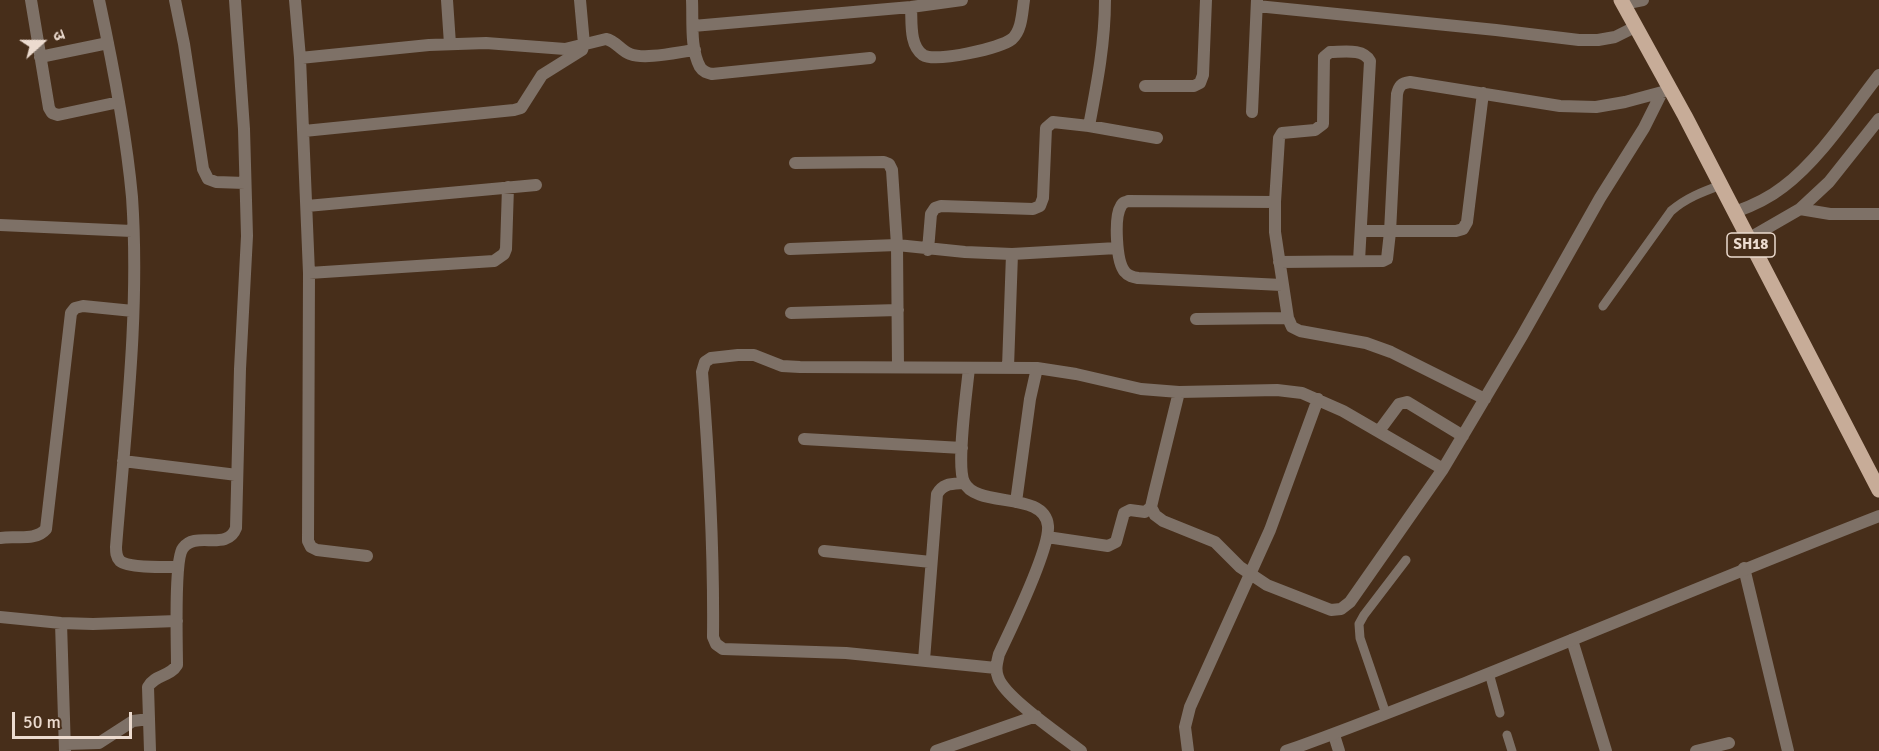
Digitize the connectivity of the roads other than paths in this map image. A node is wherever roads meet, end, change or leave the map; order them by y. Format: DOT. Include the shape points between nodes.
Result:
graph roads {
  1 [pos="30,0"];
  2 [pos="99,0"];
  3 [pos="175,0"];
  4 [pos="235,0"];
  5 [pos="295,0"];
  6 [pos="447,0"];
  7 [pos="580,0"];
  8 [pos="692,0"];
  9 [pos="962,0"];
  10 [pos="1024,0"];
  11 [pos="1105,0"];
  12 [pos="1206,0"];
  13 [pos="1643,0"];
  14 [pos="1622,2"];
  15 [pos="1257,3"];
  16 [pos="911,8"];
  17 [pos="693,26"];
  18 [pos="1635,27"];
  19 [pos="108,43"];
  20 [pos="450,44"];
  21 [pos="584,44"];
  22 [pos="695,50"];
  23 [pos="40,57"];
  24 [pos="300,58"];
  25 [pos="870,58"];
  26 [pos="1879,75"];
  27 [pos="1144,86"];
  28 [pos="1666,91"];
  29 [pos="1483,93"];
  30 [pos="120,102"];
  31 [pos="1252,112"];
  32 [pos="1879,119"];
  33 [pos="1089,126"];
  34 [pos="304,131"];
  35 [pos="1874,134"];
  36 [pos="1157,138"];
  37 [pos="795,163"];
  38 [pos="245,183"];
  39 [pos="536,184"];
  40 [pos="1721,185"];
  41 [pos="508,187"];
  42 [pos="1275,202"];
  43 [pos="307,206"];
  44 [pos="1800,209"];
  45 [pos="1735,212"];
  46 [pos="1879,214"];
  47 [pos="0,225"];
  48 [pos="132,231"];
  49 [pos="1361,231"];
  50 [pos="1390,232"];
  51 [pos="1748,239"];
  52 [pos="897,246"];
  53 [pos="1117,248"];
  54 [pos="790,249"];
  55 [pos="928,250"];
  56 [pos="1012,254"];
  57 [pos="1359,261"];
  58 [pos="1279,262"];
  59 [pos="309,273"];
  60 [pos="1282,285"];
  61 [pos="1603,306"];
  62 [pos="898,310"];
  63 [pos="133,311"];
  64 [pos="791,313"];
  65 [pos="1288,318"];
  66 [pos="1196,319"];
  67 [pos="898,367"];
  68 [pos="1008,367"];
  69 [pos="969,368"];
  70 [pos="1037,368"];
  71 [pos="1179,392"];
  72 [pos="1318,399"];
  73 [pos="1485,399"];
  74 [pos="1378,431"];
  75 [pos="1463,436"];
  76 [pos="804,439"];
  77 [pos="962,448"];
  78 [pos="123,462"];
  79 [pos="1443,469"];
  80 [pos="237,475"];
  81 [pos="964,483"];
  82 [pos="1879,490"];
  83 [pos="1016,502"];
  84 [pos="1151,507"];
  85 [pos="1879,516"];
  86 [pos="1047,537"];
  87 [pos="0,538"];
  88 [pos="824,551"];
  89 [pos="367,556"];
  90 [pos="1406,560"];
  91 [pos="931,562"];
  92 [pos="178,567"];
  93 [pos="1744,568"];
  94 [pos="1251,576"];
  95 [pos="0,617"];
  96 [pos="177,621"];
  97 [pos="61,623"];
  98 [pos="1572,640"];
  99 [pos="924,660"];
  100 [pos="996,668"];
  101 [pos="1489,673"];
  102 [pos="1500,713"];
  103 [pos="1386,714"];
  104 [pos="1036,716"];
  105 [pos="148,720"];
  106 [pos="1334,735"];
  107 [pos="1507,735"];
  108 [pos="1729,743"];
  109 [pos="65,748"];
  110 [pos="150,751"];
  111 [pos="936,751"];
  112 [pos="1081,751"];
  113 [pos="1188,751"];
  114 [pos="1286,751"];
  115 [pos="1339,751"];
  116 [pos="1512,751"];
  117 [pos="1605,751"];
  118 [pos="1696,751"];
  119 [pos="1788,751"];
  1 -- 23 [label="street"];
  2 -- 19 [label="street"];
  3 -- 38 [label="street" via="203,169 208,179 216,182"];
  4 -- 38 [label="street"];
  5 -- 24 [label="street"];
  6 -- 20 [label="street"];
  7 -- 21 [label="street"];
  8 -- 17 [label="street"];
  9 -- 16 [label="street"];
  10 -- 16 [label="street" via="1020,27 1014,38 991,48 937,58 924,56 915,46"];
  11 -- 33 [label="street" via="1100,69"];
  12 -- 27 [label="street" via="1200,83"];
  13 -- 14 [label="street"];
  14 -- 18 [label="main road, SH18"];
  15 -- 18 [label="street" via="1579,40 1615,37"];
  15 -- 31 [label="street"];
  16 -- 17 [label="street"];
  17 -- 22 [label="street"];
  18 -- 28 [label="main road, SH18"];
  19 -- 23 [label="street"];
  19 -- 30 [label="street"];
  20 -- 21 [label="street" via="565,49"];
  20 -- 24 [label="street"];
  21 -- 22 [label="street" via="612,40 632,56"];
  21 -- 34 [label="street" via="582,50 542,75 521,108"];
  22 -- 25 [label="street" via="700,68 712,74"];
  23 -- 30 [label="street" via="52,113"];
  24 -- 34 [label="street"];
  26 -- 45 [label="street" via="1809,164 1783,187"];
  28 -- 29 [label="street" via="1596,107 1560,106"];
  28 -- 40 [label="main road, SH18"];
  28 -- 73 [label="street"];
  29 -- 50 [label="street" via="1463,229"];
  29 -- 50 [label="street" via="1410,82 1399,87"];
  30 -- 48 [label="street"];
  32 -- 35 [label="street"];
  33 -- 36 [label="street"];
  33 -- 55 [label="street" via="1058,121 1046,128 1040,206 935,208"];
  34 -- 43 [label="street"];
  35 -- 44 [label="street"];
  37 -- 52 [label="street" via="888,164 892,170"];
  38 -- 80 [label="street" via="247,236"];
  39 -- 41 [label="street"];
  40 -- 45 [label="main road, SH18"];
  40 -- 61 [label="lane" via="1693,196 1671,211"];
  41 -- 43 [label="street"];
  41 -- 59 [label="street" via="506,249 494,261"];
  42 -- 49 [label="street" via="1282,133 1315,130 1323,124 1324,54 1362,53 1370,61"];
  42 -- 53 [label="street" via="1128,201 1119,209"];
  42 -- 58 [label="street"];
  43 -- 59 [label="street"];
  44 -- 46 [label="street" via="1830,214"];
  44 -- 51 [label="street"];
  45 -- 51 [label="main road, SH18"];
  47 -- 48 [label="street"];
  48 -- 63 [label="street"];
  49 -- 50 [label="street"];
  49 -- 57 [label="street"];
  50 -- 57 [label="street" via="1387,259"];
  51 -- 82 [label="main road, SH18"];
  52 -- 54 [label="street"];
  52 -- 55 [label="street"];
  52 -- 62 [label="street"];
  53 -- 56 [label="street"];
  53 -- 60 [label="street" via="1126,275 1138,278"];
  55 -- 56 [label="street"];
  56 -- 68 [label="street"];
  57 -- 58 [label="street"];
  58 -- 60 [label="street"];
  59 -- 89 [label="street" via="308,541 317,550"];
  60 -- 65 [label="street"];
  62 -- 64 [label="street"];
  62 -- 67 [label="street"];
  63 -- 78 [label="street"];
  63 -- 87 [label="street" via="83,306 71,313 46,529 33,537"];
  65 -- 66 [label="street"];
  65 -- 73 [label="street" via="1292,327 1300,331 1366,343 1391,352"];
  67 -- 69 [label="street"];
  67 -- 99 [label="street" via="800,368 754,355 711,358 705,362 702,372 710,478 712,636 723,649"];
  68 -- 69 [label="street"];
  68 -- 70 [label="street"];
  69 -- 77 [label="street"];
  70 -- 71 [label="street" via="1141,389"];
  70 -- 83 [label="street"];
  71 -- 72 [label="street" via="1277,390"];
  71 -- 84 [label="street"];
  72 -- 74 [label="street"];
  72 -- 94 [label="street"];
  73 -- 75 [label="street"];
  74 -- 75 [label="street" via="1399,404 1407,402"];
  74 -- 79 [label="street"];
  75 -- 79 [label="street"];
  76 -- 77 [label="street"];
  77 -- 81 [label="street"];
  78 -- 80 [label="street"];
  78 -- 92 [label="street" via="117,555 129,565"];
  79 -- 94 [label="street" via="1350,602 1341,609 1331,610"];
  80 -- 92 [label="street" via="234,536 185,544"];
  81 -- 83 [label="street" via="974,492"];
  81 -- 91 [label="street" via="947,484 937,494"];
  83 -- 86 [label="street" via="1044,514"];
  84 -- 86 [label="street" via="1144,512 1124,513 1113,545"];
  84 -- 94 [label="street" via="1163,521 1215,543"];
  85 -- 93 [label="street"];
  86 -- 100 [label="street"];
  88 -- 91 [label="street"];
  90 -- 103 [label="lane" via="1359,624 1360,638"];
  91 -- 99 [label="street"];
  92 -- 96 [label="street"];
  93 -- 98 [label="street"];
  93 -- 119 [label="street"];
  94 -- 113 [label="street" via="1190,707 1185,727"];
  95 -- 97 [label="street"];
  96 -- 97 [label="street"];
  96 -- 105 [label="street" via="177,665 152,680 148,687"];
  97 -- 109 [label="street"];
  98 -- 101 [label="street"];
  98 -- 117 [label="street"];
  99 -- 100 [label="street"];
  100 -- 104 [label="street" via="998,680 1008,694"];
  101 -- 102 [label="lane"];
  101 -- 103 [label="street"];
  103 -- 106 [label="street"];
  104 -- 111 [label="street"];
  104 -- 112 [label="street"];
  105 -- 109 [label="street" via="133,721 99,743"];
  105 -- 110 [label="street"];
  106 -- 114 [label="street"];
  106 -- 115 [label="street"];
  107 -- 116 [label="lane"];
  108 -- 118 [label="street"];
}
